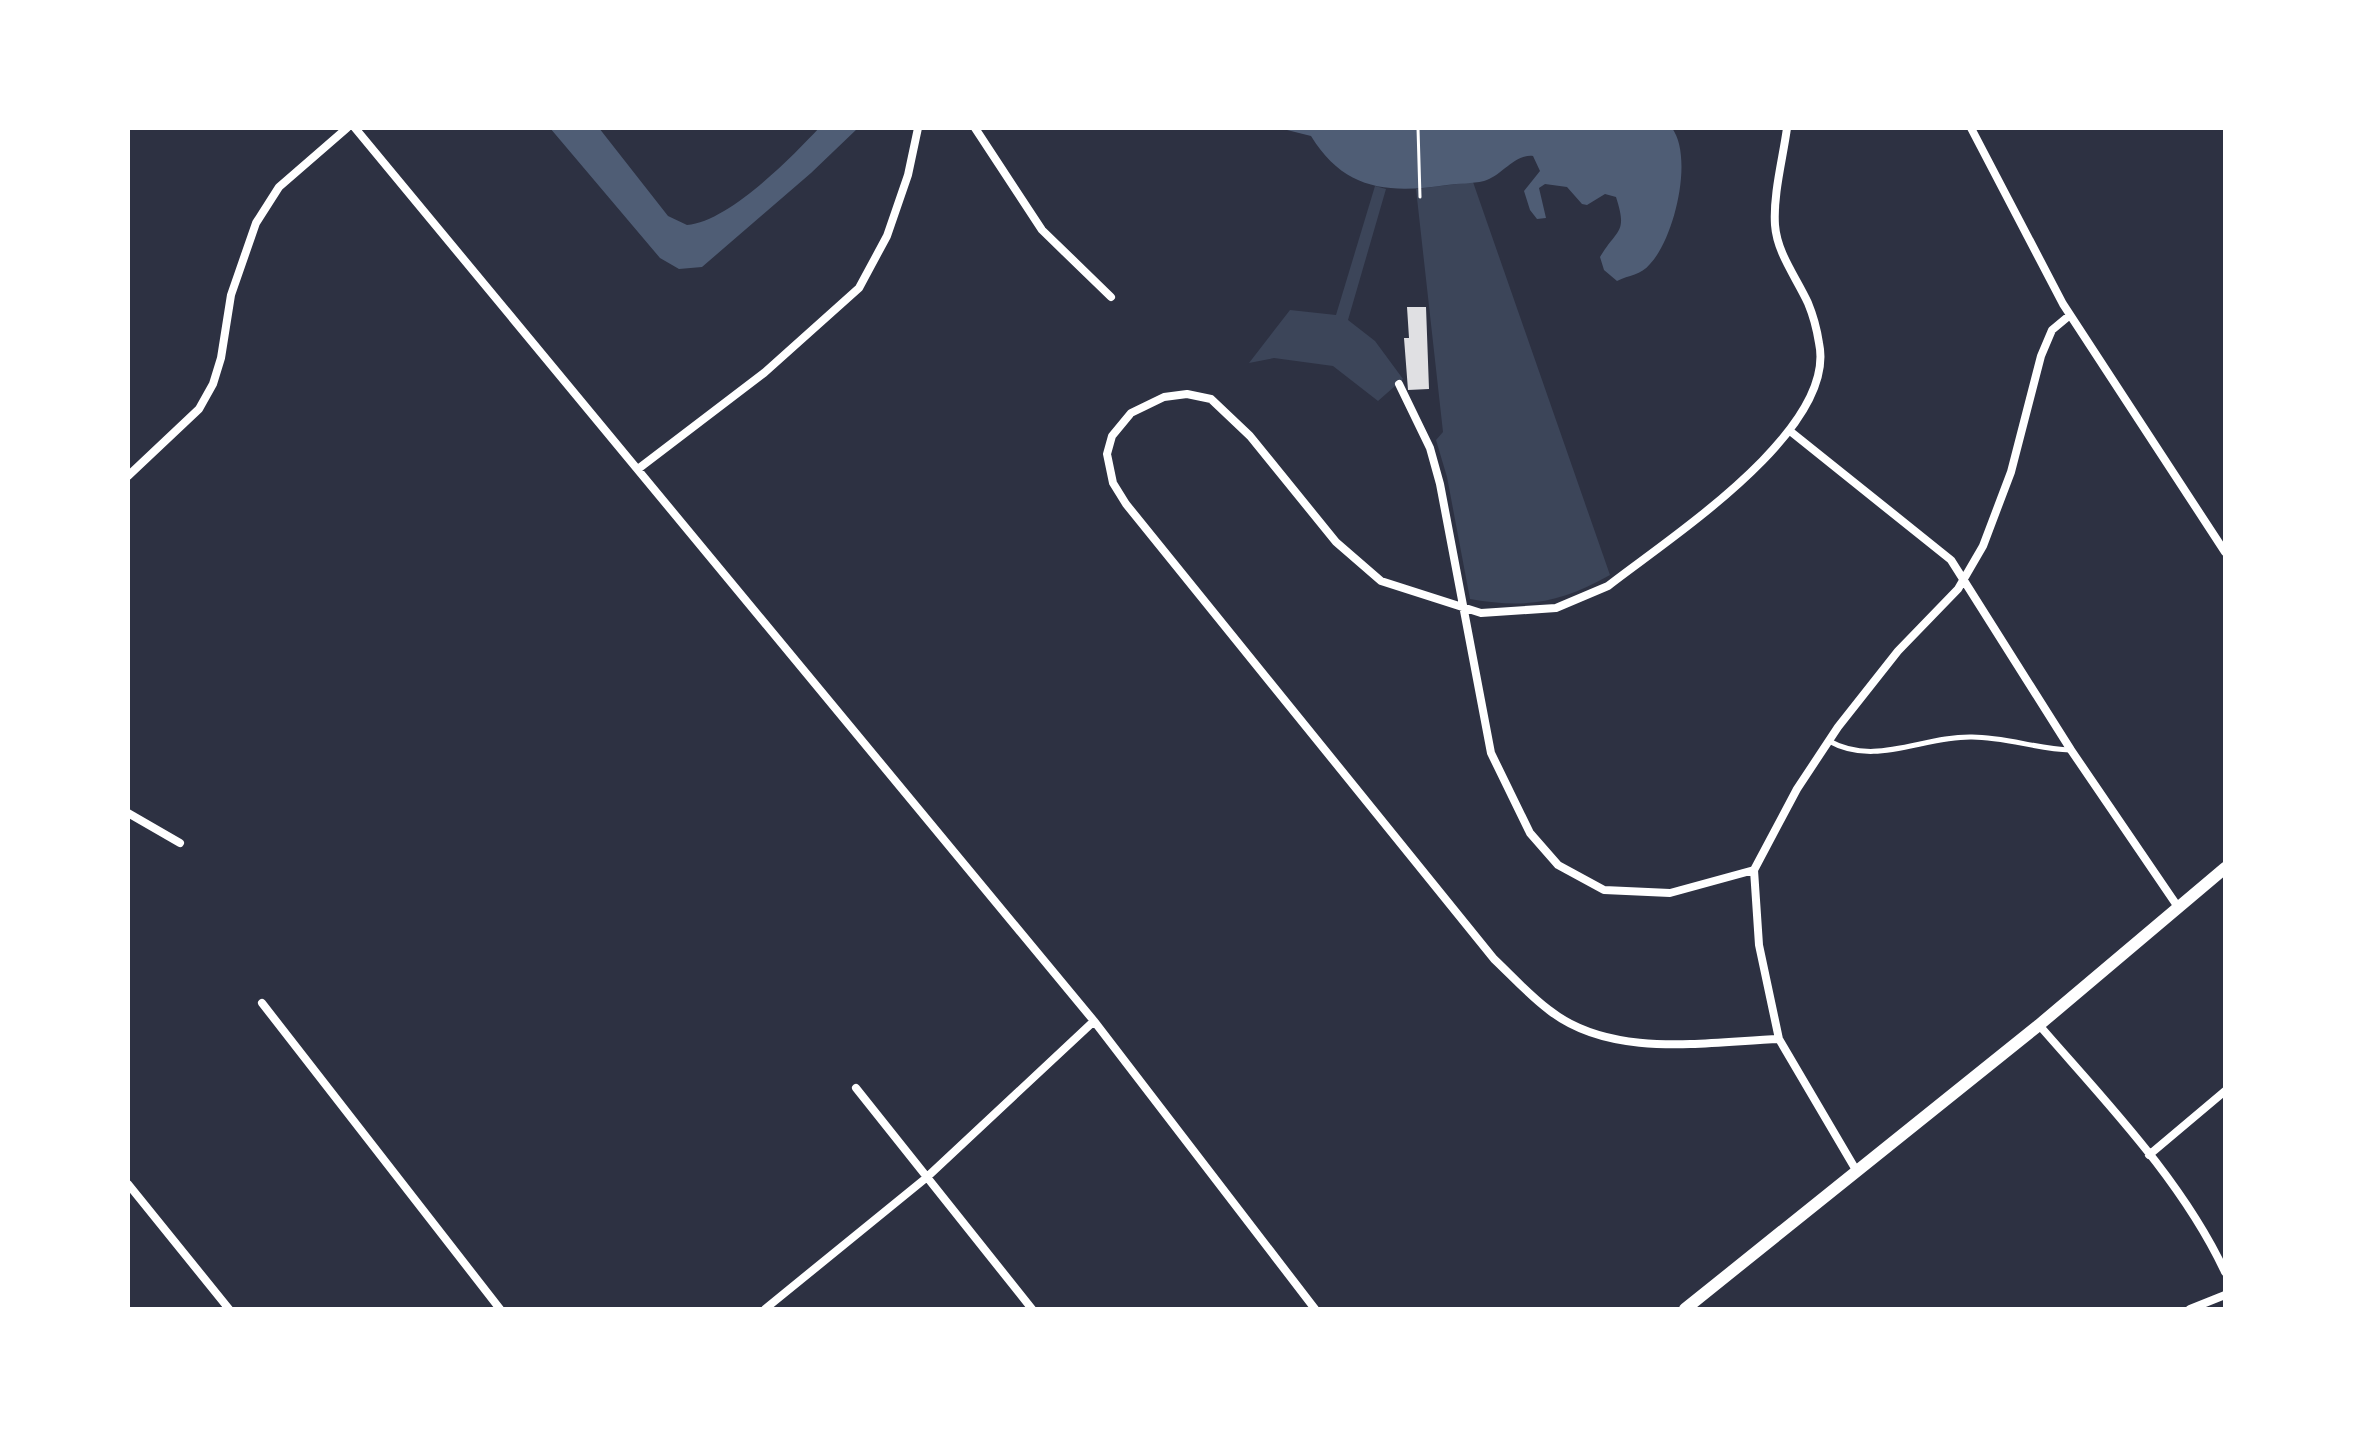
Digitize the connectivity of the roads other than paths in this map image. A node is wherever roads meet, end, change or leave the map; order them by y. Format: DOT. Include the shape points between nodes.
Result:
graph roads {
  1 [pos="347,128"];
  2 [pos="355,128"];
  3 [pos="918,128"];
  4 [pos="975,128"];
  5 [pos="1787,128"];
  6 [pos="1971,128"];
  7 [pos="1111,297"];
  8 [pos="2070,315"];
  9 [pos="1399,384"];
  10 [pos="1790,431"];
  11 [pos="638,469"];
  12 [pos="128,476"];
  13 [pos="2225,552"];
  14 [pos="1962,581"];
  15 [pos="1466,608"];
  16 [pos="1829,741"];
  17 [pos="2071,750"];
  18 [pos="128,813"];
  19 [pos="180,843"];
  20 [pos="2225,868"];
  21 [pos="1754,870"];
  22 [pos="2178,907"];
  23 [pos="262,1003"];
  24 [pos="1094,1021"];
  25 [pos="2039,1025"];
  26 [pos="1779,1039"];
  27 [pos="856,1088"];
  28 [pos="2225,1091"];
  29 [pos="2149,1155"];
  30 [pos="1856,1170"];
  31 [pos="926,1178"];
  32 [pos="128,1184"];
  33 [pos="2225,1272"];
  34 [pos="2225,1295"];
  35 [pos="770,1308"];
  36 [pos="229,1309"];
  37 [pos="500,1309"];
  38 [pos="1032,1309"];
  39 [pos="1315,1309"];
  40 [pos="1685,1309"];
  41 [pos="2190,1309"];
  1 -- 12 [label="street" via="279,187 256,223 231,295 213,384 181,429"];
  2 -- 11 [label="street"];
  3 -- 11 [label="street" via="887,236 859,288 764,373"];
  4 -- 7 [label="street" via="1042,230"];
  5 -- 10 [label="street" via="1775,225 1783,255 1809,304 1821,348 1816,382"];
  6 -- 8 [label="street"];
  8 -- 13 [label="street"];
  8 -- 14 [label="street" via="2052,330 2041,356 2011,472 1983,546"];
  9 -- 15 [label="street" via="1430,448"];
  10 -- 14 [label="street" via="1951,560"];
  10 -- 15 [label="street" via="1766,461 1608,586 1556,608 1481,613"];
  11 -- 24 [label="street"];
  14 -- 16 [label="street" via="1898,651"];
  14 -- 17 [label="street"];
  15 -- 21 [label="street" via="1491,753 1530,833 1558,865 1604,890 1670,893"];
  15 -- 26 [label="street" via="1381,581 1336,542 1250,436 1211,399 1164,397 1140,408 1112,436 1107,454 1113,483 1126,504 1494,959 1551,1012 1604,1037 1672,1044"];
  16 -- 17 [label="lane" via="1848,752 1970,737"];
  16 -- 21 [label="street"];
  17 -- 22 [label="street"];
  18 -- 19 [label="street"];
  20 -- 22 [label="street"];
  21 -- 26 [label="street" via="1759,945"];
  22 -- 25 [label="street"];
  23 -- 37 [label="street"];
  24 -- 31 [label="street"];
  24 -- 39 [label="street"];
  25 -- 29 [label="street"];
  25 -- 30 [label="street"];
  26 -- 30 [label="street"];
  27 -- 31 [label="street"];
  28 -- 29 [label="street"];
  29 -- 33 [label="street"];
  30 -- 40 [label="street"];
  31 -- 35 [label="street"];
  31 -- 38 [label="street"];
  32 -- 36 [label="street"];
  34 -- 41 [label="street"];
}
